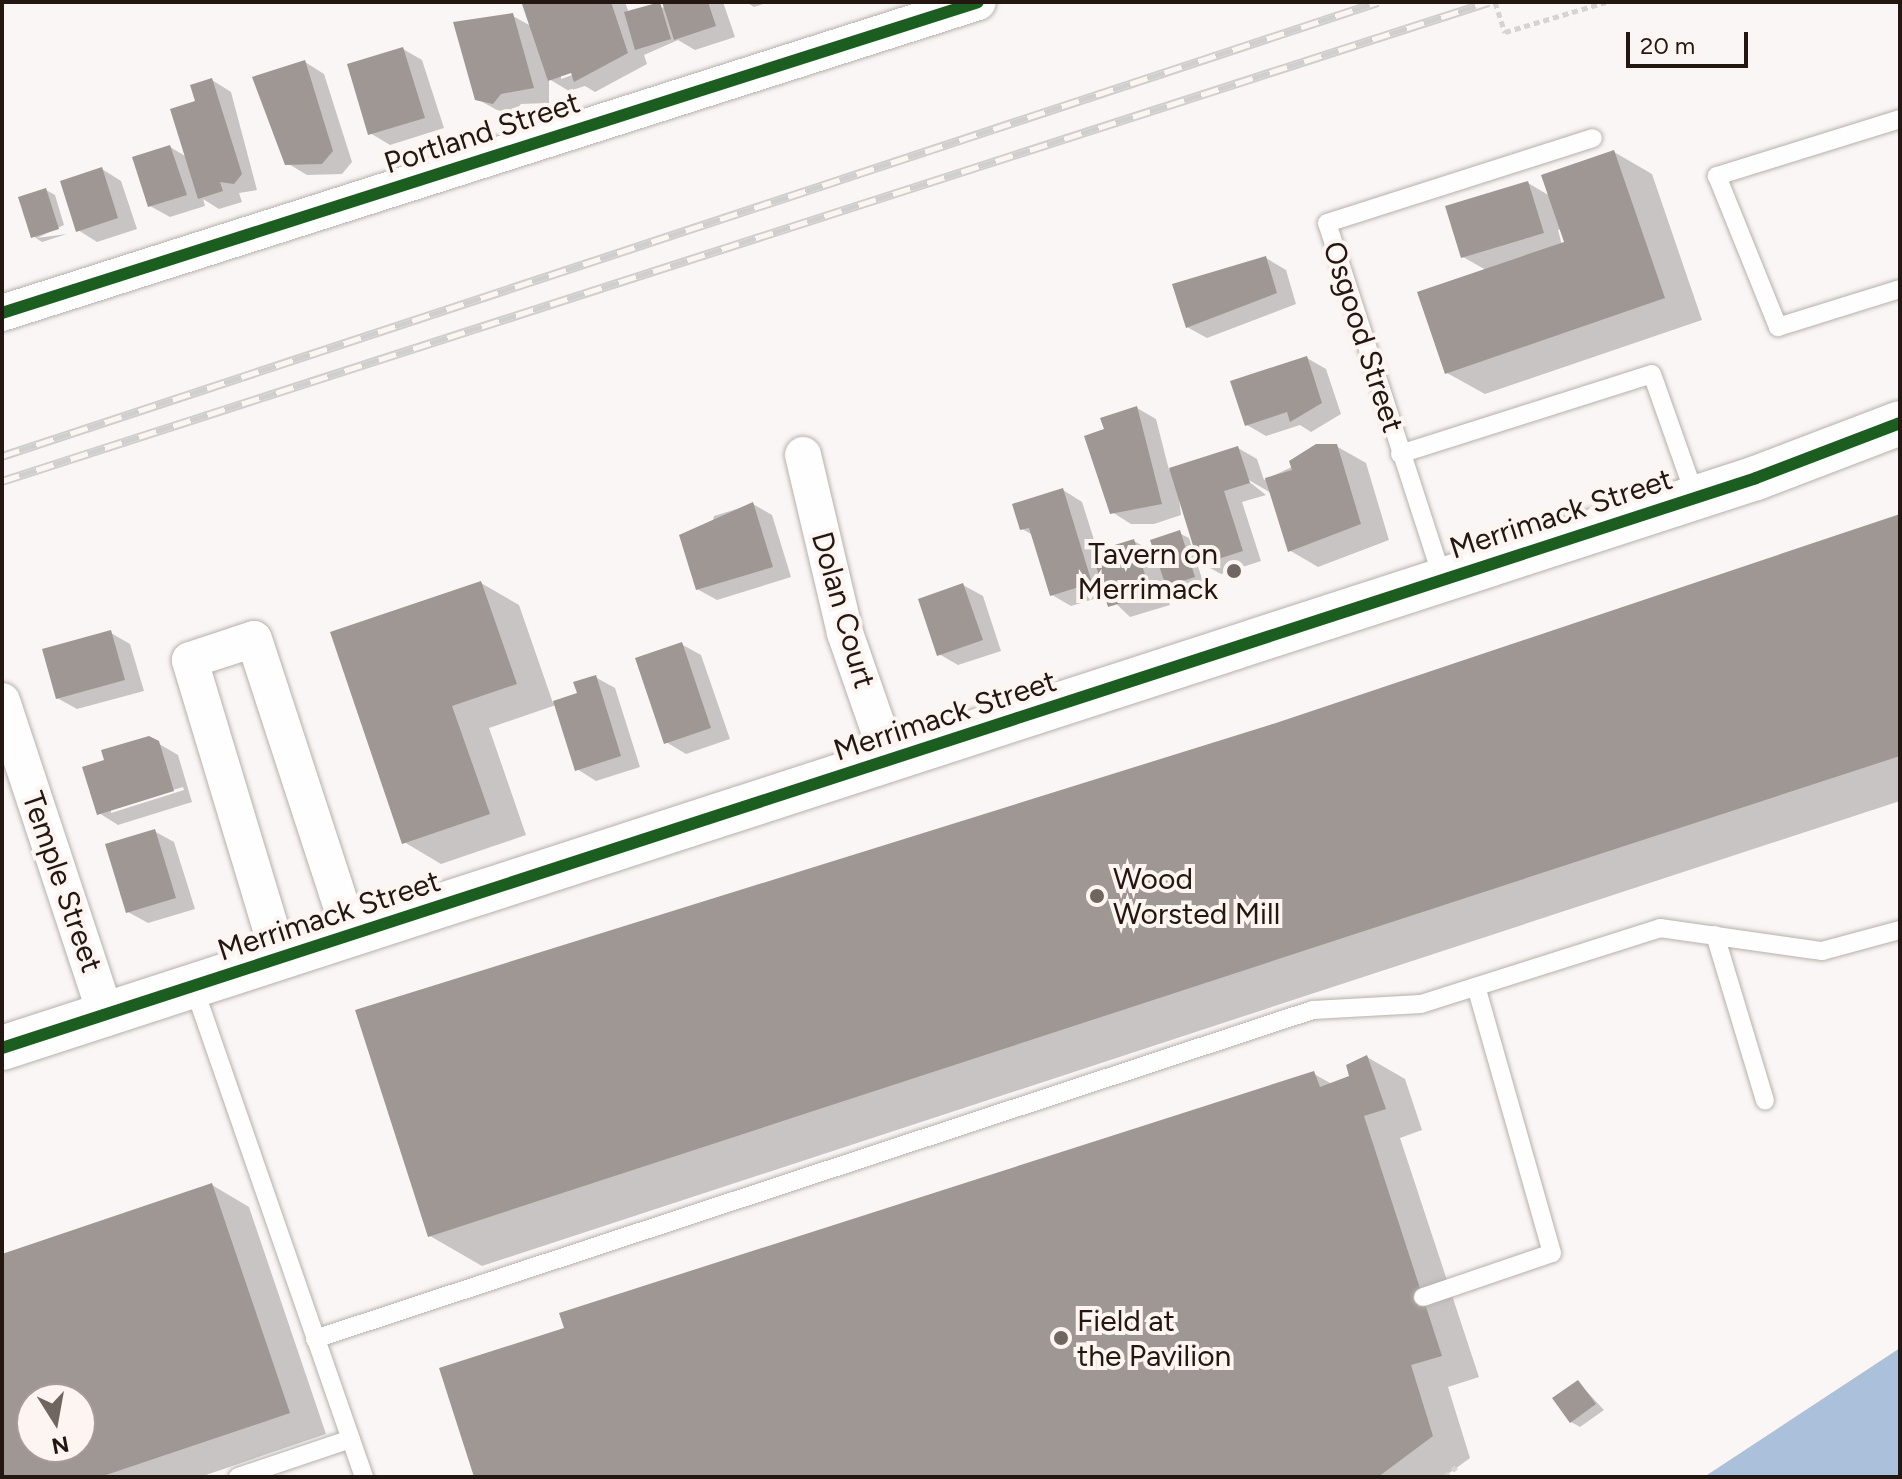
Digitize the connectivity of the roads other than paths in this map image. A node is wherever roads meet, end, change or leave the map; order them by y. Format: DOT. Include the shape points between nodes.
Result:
graph roads {
  1 [pos="978,2"];
  2 [pos="1900,119"];
  3 [pos="1593,138"];
  4 [pos="1900,289"];
  5 [pos="2,313"];
  6 [pos="1900,423"];
  7 [pos="1400,454"];
  8 [pos="803,455"];
  9 [pos="1696,498"];
  10 [pos="1443,580"];
  11 [pos="2,701"];
  12 [pos="890,762"];
  13 [pos="1900,930"];
  14 [pos="1715,935"];
  15 [pos="351,936"];
  16 [pos="280,959"];
  17 [pos="1476,987"];
  18 [pos="194,988"];
  19 [pos="107,1018"];
  20 [pos="2,1048"];
  21 [pos="1765,1101"];
  22 [pos="1423,1297"];
  23 [pos="315,1339"];
  24 [pos="351,1439"];
  25 [pos="238,1477"];
  26 [pos="364,1477"];
  1 -- 5 [label="street, Portland Street"];
  2 -- 4 [label="lane" via="1717,176 1778,327"];
  3 -- 7 [label="lane, Osgood Street" via="1327,223"];
  6 -- 9 [label="main road, Merrimack Street"];
  7 -- 9 [label="lane" via="1652,374"];
  7 -- 10 [label="lane, Osgood Street"];
  8 -- 12 [label="street, Dolan Court" via="845,633"];
  9 -- 10 [label="main road, Merrimack Street"];
  10 -- 12 [label="main road, Merrimack Street"];
  11 -- 19 [label="street, Temple Street"];
  12 -- 15 [label="main road, Merrimack Street"];
  13 -- 14 [label="lane" via="1822,951"];
  14 -- 17 [label="lane" via="1660,928"];
  14 -- 21 [label="lane"];
  15 -- 16 [label="main road, Merrimack Street"];
  15 -- 16 [label="street" via="254,639 190,660"];
  16 -- 18 [label="main road, Merrimack Street"];
  17 -- 22 [label="lane" via="1552,1253"];
  17 -- 23 [label="lane" via="1421,1004 1313,1010"];
  18 -- 19 [label="main road, Merrimack Street"];
  18 -- 23 [label="lane"];
  19 -- 20 [label="main road, Merrimack Street"];
  23 -- 24 [label="lane"];
  24 -- 25 [label="lane"];
  24 -- 26 [label="lane"];
}
